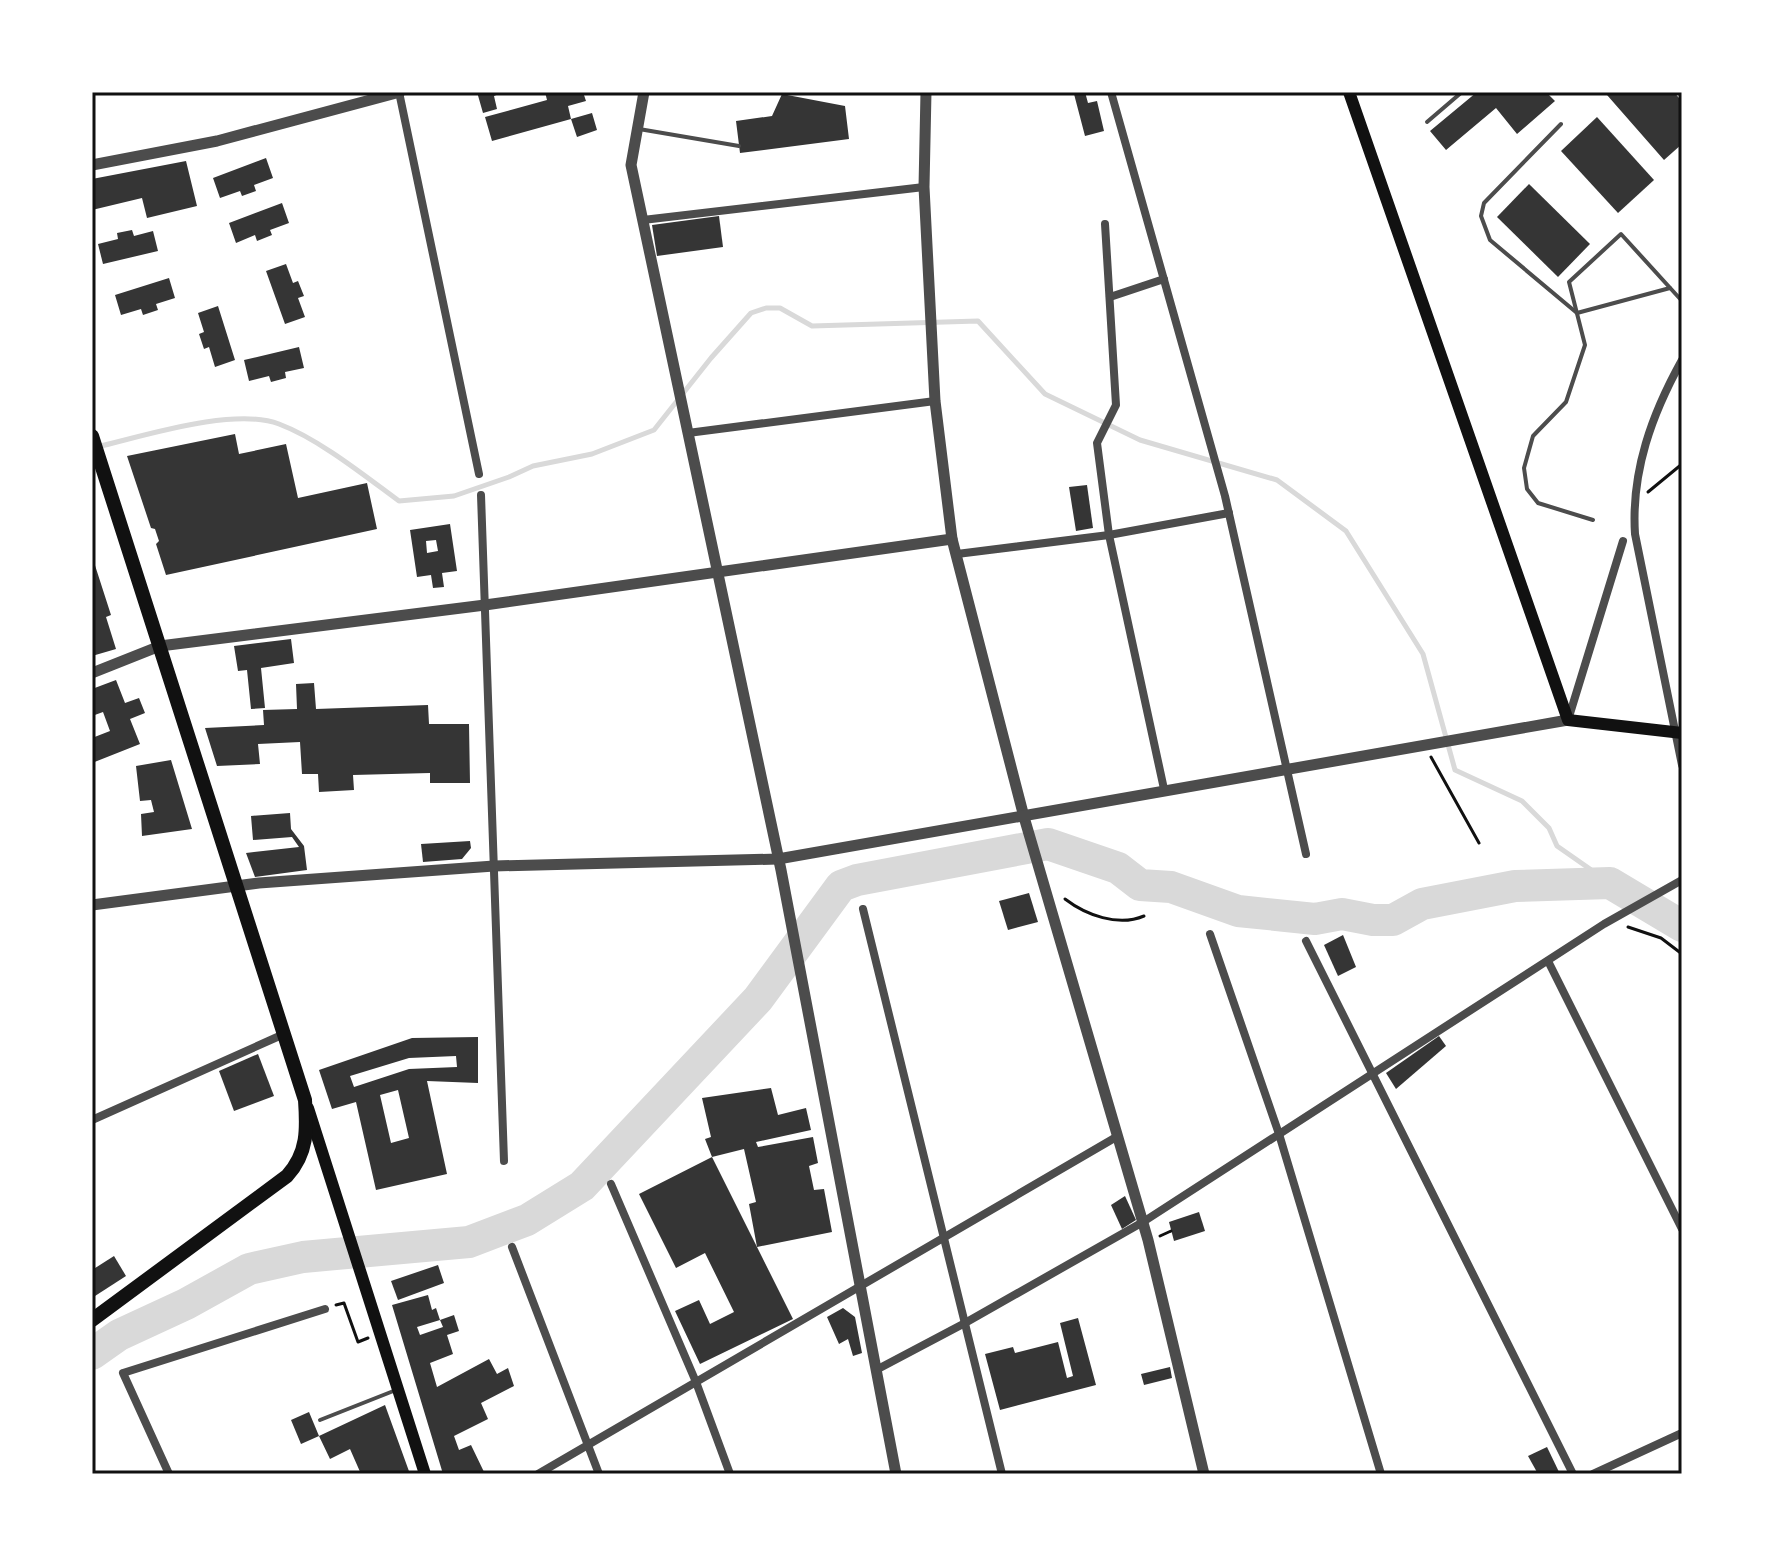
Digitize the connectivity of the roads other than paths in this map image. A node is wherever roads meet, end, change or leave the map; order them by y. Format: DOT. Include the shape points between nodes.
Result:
graph roads {
  1 [pos="399,92"];
  2 [pos="644,92"];
  3 [pos="926,92"];
  4 [pos="1111,92"];
  5 [pos="1349,92"];
  6 [pos="1462,92"];
  7 [pos="1427,122"];
  8 [pos="1561,124"];
  9 [pos="637,128"];
  10 [pos="739,146"];
  11 [pos="92,165"];
  12 [pos="924,187"];
  13 [pos="643,220"];
  14 [pos="1105,224"];
  15 [pos="1164,279"];
  16 [pos="1670,288"];
  17 [pos="1110,297"];
  18 [pos="1682,301"];
  19 [pos="1577,313"];
  20 [pos="1682,360"];
  21 [pos="935,401"];
  22 [pos="688,433"];
  23 [pos="92,436"];
  24 [pos="479,474"];
  25 [pos="481,495"];
  26 [pos="1229,513"];
  27 [pos="1593,520"];
  28 [pos="1109,535"];
  29 [pos="952,539"];
  30 [pos="1623,541"];
  31 [pos="957,554"];
  32 [pos="717,572"];
  33 [pos="485,605"];
  34 [pos="160,646"];
  35 [pos="92,673"];
  36 [pos="1568,720"];
  37 [pos="1679,733"];
  38 [pos="1682,765"];
  39 [pos="1286,770"];
  40 [pos="1164,789"];
  41 [pos="1026,823"];
  42 [pos="1306,854"];
  43 [pos="779,864"];
  44 [pos="494,866"];
  45 [pos="1679,882"];
  46 [pos="237,886"];
  47 [pos="92,905"];
  48 [pos="863,909"];
  49 [pos="1210,934"];
  50 [pos="1306,941"];
  51 [pos="1548,961"];
  52 [pos="284,1034"];
  53 [pos="1373,1074"];
  54 [pos="305,1100"];
  55 [pos="92,1120"];
  56 [pos="1279,1134"];
  57 [pos="1118,1136"];
  58 [pos="504,1161"];
  59 [pos="611,1184"];
  60 [pos="1143,1222"];
  61 [pos="1682,1229"];
  62 [pos="944,1238"];
  63 [pos="512,1247"];
  64 [pos="859,1287"];
  65 [pos="325,1309"];
  66 [pos="92,1320"];
  67 [pos="965,1323"];
  68 [pos="876,1370"];
  69 [pos="696,1382"];
  70 [pos="398,1389"];
  71 [pos="320,1420"];
  72 [pos="1682,1433"];
  73 [pos="590,1444"];
  74 [pos="169,1474"];
  75 [pos="425,1474"];
  76 [pos="538,1474"];
  77 [pos="599,1474"];
  78 [pos="730,1474"];
  79 [pos="896,1474"];
  80 [pos="1002,1474"];
  81 [pos="1204,1474"];
  82 [pos="1381,1474"];
  83 [pos="1573,1474"];
  84 [pos="1593,1474"];
  1 -- 11 [label="street" via="217,141"];
  1 -- 24 [label="street"];
  2 -- 9 [label="street"];
  3 -- 12 [label="street"];
  4 -- 15 [label="street"];
  5 -- 36 [label="main road"];
  6 -- 7 [label="lane"];
  8 -- 19 [label="lane" via="1484,203 1481,216 1490,240"];
  9 -- 10 [label="lane"];
  9 -- 13 [label="street" via="631,165"];
  12 -- 13 [label="street"];
  12 -- 21 [label="street"];
  13 -- 22 [label="street"];
  14 -- 17 [label="street"];
  15 -- 17 [label="street"];
  15 -- 26 [label="street"];
  16 -- 18 [label="lane"];
  16 -- 19 [label="lane"];
  16 -- 19 [label="lane" via="1621,234 1569,282"];
  17 -- 28 [label="street" via="1116,405 1097,443"];
  19 -- 27 [label="lane" via="1585,345 1566,402 1533,436 1524,468 1527,489 1538,503"];
  20 -- 37 [label="street" via="1660,400 1633,505"];
  21 -- 22 [label="street"];
  21 -- 29 [label="street"];
  22 -- 32 [label="street"];
  23 -- 34 [label="main road"];
  25 -- 33 [label="street"];
  26 -- 28 [label="street"];
  26 -- 39 [label="street"];
  28 -- 31 [label="street"];
  28 -- 40 [label="street"];
  29 -- 31 [label="street"];
  29 -- 32 [label="street"];
  30 -- 36 [label="street"];
  31 -- 41 [label="street"];
  32 -- 33 [label="street"];
  32 -- 43 [label="street"];
  33 -- 34 [label="street"];
  33 -- 44 [label="street"];
  34 -- 35 [label="street"];
  34 -- 46 [label="main road"];
  36 -- 37 [label="main road"];
  36 -- 39 [label="street"];
  37 -- 38 [label="street"];
  39 -- 40 [label="street"];
  39 -- 42 [label="street"];
  40 -- 41 [label="street"];
  41 -- 43 [label="street"];
  41 -- 57 [label="street"];
  43 -- 44 [label="street"];
  43 -- 64 [label="street"];
  44 -- 46 [label="street"];
  44 -- 58 [label="street"];
  45 -- 51 [label="street"];
  46 -- 47 [label="street"];
  46 -- 52 [label="main road"];
  48 -- 62 [label="street"];
  49 -- 56 [label="street"];
  50 -- 53 [label="street"];
  51 -- 53 [label="street"];
  51 -- 61 [label="street"];
  52 -- 54 [label="main road"];
  52 -- 55 [label="street"];
  53 -- 56 [label="street"];
  53 -- 83 [label="street"];
  54 -- 66 [label="main road" via="307,1133 287,1176"];
  54 -- 70 [label="main road"];
  56 -- 60 [label="street"];
  56 -- 82 [label="street"];
  57 -- 60 [label="street"];
  57 -- 62 [label="street"];
  59 -- 69 [label="street"];
  60 -- 67 [label="street"];
  60 -- 81 [label="street"];
  62 -- 64 [label="street"];
  62 -- 67 [label="street"];
  63 -- 73 [label="street"];
  64 -- 68 [label="street"];
  64 -- 69 [label="street"];
  65 -- 74 [label="street" via="123,1373"];
  67 -- 68 [label="street"];
  67 -- 80 [label="street"];
  68 -- 79 [label="street"];
  69 -- 73 [label="street"];
  69 -- 78 [label="street"];
  70 -- 71 [label="lane"];
  70 -- 75 [label="main road"];
  72 -- 84 [label="street"];
  73 -- 76 [label="street"];
  73 -- 77 [label="street"];
}
